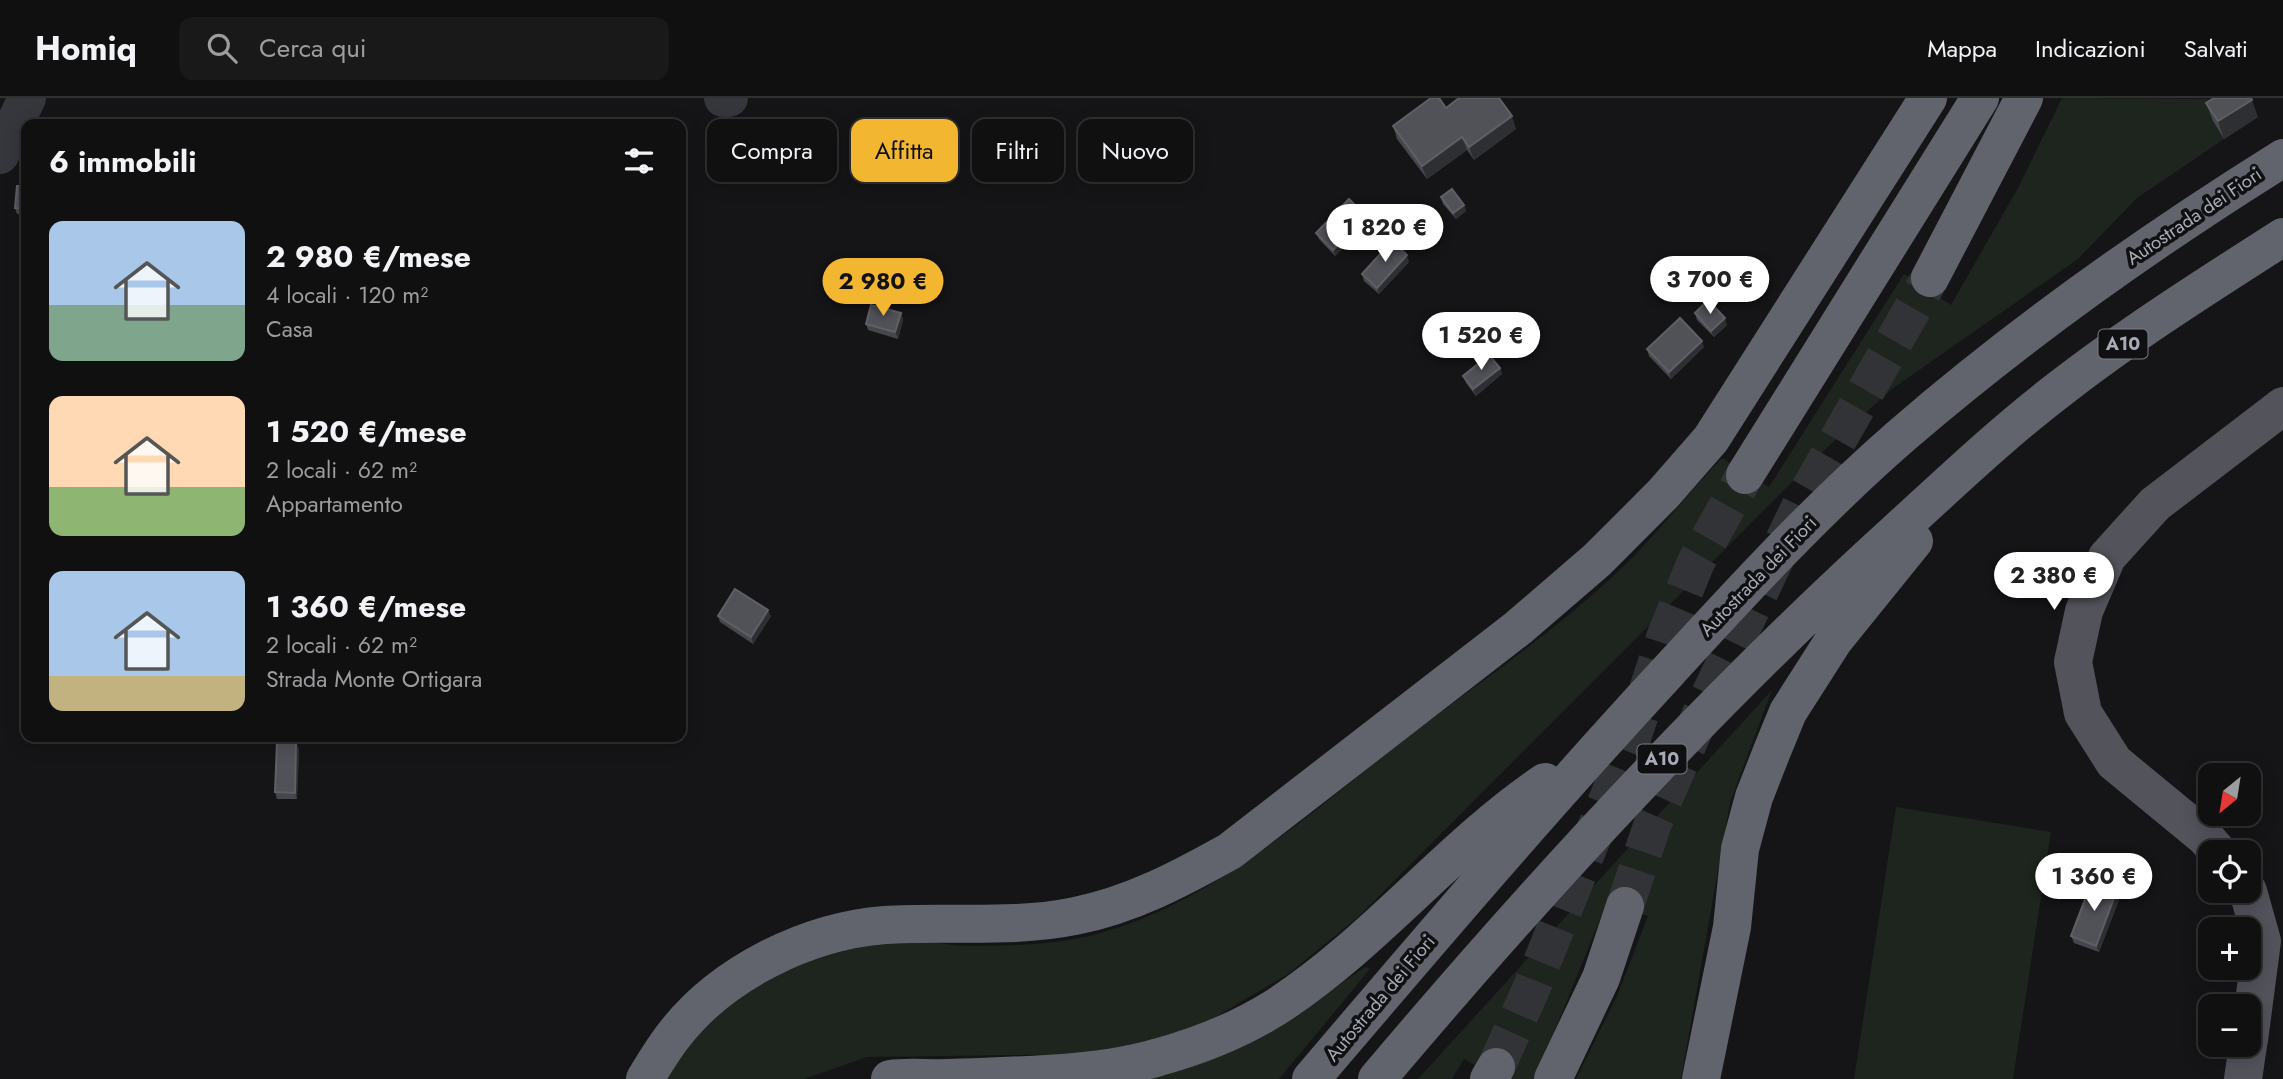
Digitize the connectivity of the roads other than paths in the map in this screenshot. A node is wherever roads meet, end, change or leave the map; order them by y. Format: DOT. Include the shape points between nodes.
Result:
graph roads {
  1 [pos="27,98"];
  2 [pos="723,98"];
  3 [pos="729,98"];
  4 [pos="1928,98"];
  5 [pos="1980,98"];
  6 [pos="2024,98"];
  7 [pos="0,155"];
  8 [pos="2283,158"];
  9 [pos="2283,237"];
  10 [pos="1930,278"];
  11 [pos="2283,406"];
  12 [pos="1972,463"];
  13 [pos="1745,475"];
  14 [pos="1604,741"];
  15 [pos="2208,840"];
  16 [pos="2251,903"];
  17 [pos="1625,906"];
  18 [pos="2255,994"];
  19 [pos="2246,1057"];
  20 [pos="645,1079"];
  21 [pos="890,1079"];
  22 [pos="946,1079"];
  23 [pos="1311,1079"];
  24 [pos="1377,1079"];
  25 [pos="1553,1079"];
  26 [pos="1700,1079"];
  27 [pos="2243,1079"];
  1 -- 7 [label="street"];
  2 -- 3 [label="street"];
  4 -- 20 [label="highway" via="1711,439 1664,494 1518,628 1230,851 1130,902 1074,916 1013,925 883,925 797,946 754,967 712,996 675,1034"];
  5 -- 13 [label="highway"];
  6 -- 10 [label="highway"];
  8 -- 14 [label="highway, Autostrada dei Fiori / A10" via="2108,274 1900,437 1808,523"];
  9 -- 12 [label="highway, A10" via="2060,388"];
  11 -- 15 [label="main road" via="2155,504 2107,557 2084,611 2073,662 2083,713 2114,762"];
  12 -- 24 [label="highway, A10" via="1831,591 1648,773"];
  12 -- 26 [label="highway" via="1834,640 1788,712 1754,797 1741,849 1732,927"];
  14 -- 22 [label="highway" via="1523,797 1368,936 1264,1013 1158,1058 1096,1069"];
  14 -- 23 [label="highway, Autostrada dei Fiori / A10"];
  16 -- 18 [label="main road" via="2262,942"];
  17 -- 25 [label="highway" via="1601,978"];
  19 -- 27 [label="main road"];
  21 -- 22 [label="highway"];
}
